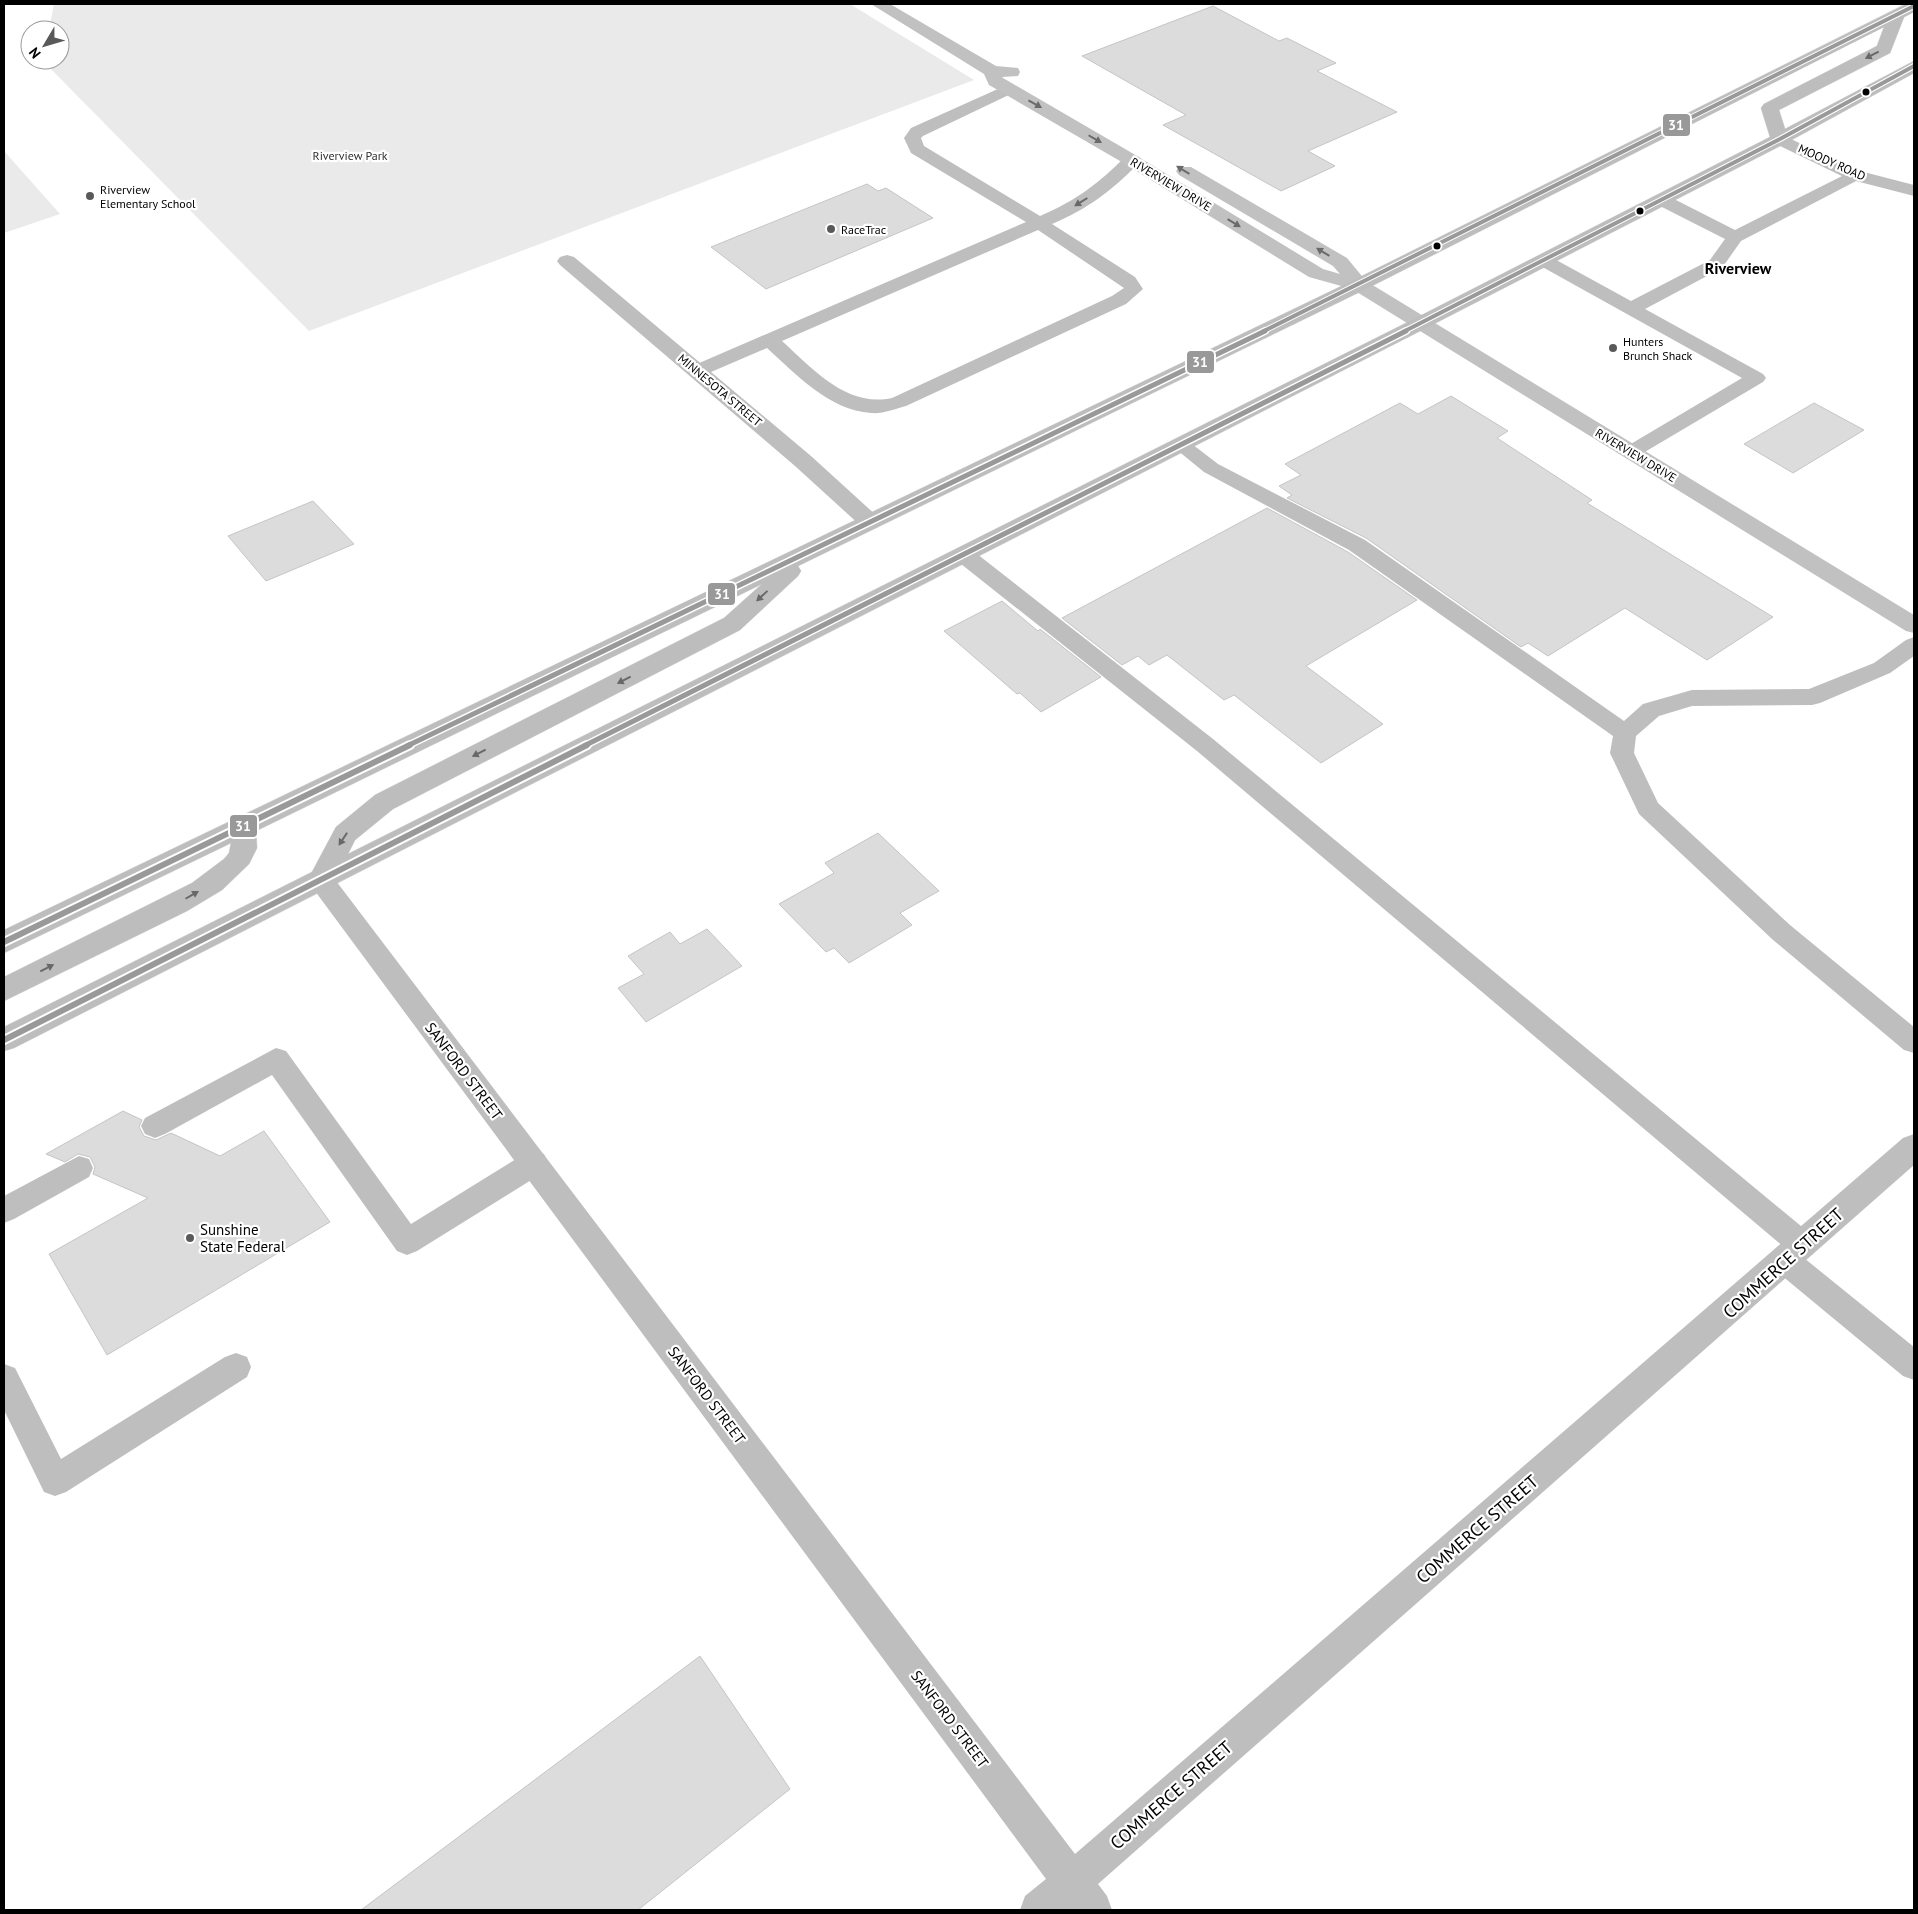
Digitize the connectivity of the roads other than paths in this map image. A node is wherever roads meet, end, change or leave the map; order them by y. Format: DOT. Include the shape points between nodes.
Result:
graph roads {
  1 [pos="879,4"];
  2 [pos="1914,6"];
  3 [pos="1897,15"];
  4 [pos="1914,66"];
  5 [pos="992,71"];
  6 [pos="1025,78"];
  7 [pos="1010,90"];
  8 [pos="1780,139"];
  9 [pos="1132,160"];
  10 [pos="1174,165"];
  11 [pos="1854,175"];
  12 [pos="1914,192"];
  13 [pos="1662,200"];
  14 [pos="1039,223"];
  15 [pos="1735,237"];
  16 [pos="1543,260"];
  17 [pos="567,261"];
  18 [pos="1359,285"];
  19 [pos="1631,309"];
  20 [pos="1421,323"];
  21 [pos="769,340"];
  22 [pos="697,371"];
  23 [pos="1181,445"];
  24 [pos="1631,452"];
  25 [pos="870,522"];
  26 [pos="811,551"];
  27 [pos="964,555"];
  28 [pos="1914,625"];
  29 [pos="1914,645"];
  30 [pos="1624,733"];
  31 [pos="242,828"];
  32 [pos="321,880"];
  33 [pos="4,942"];
  34 [pos="4,990"];
  35 [pos="4,1040"];
  36 [pos="1914,1042"];
  37 [pos="155,1126"];
  38 [pos="1914,1147"];
  39 [pos="534,1163"];
  40 [pos="79,1168"];
  41 [pos="4,1210"];
  42 [pos="1795,1253"];
  43 [pos="1914,1366"];
  44 [pos="236,1367"];
  45 [pos="4,1378"];
  46 [pos="1082,1896"];
  47 [pos="1039,1910"];
  1 -- 5 [label="street, RIVERVIEW DRIVE"];
  2 -- 3 [label="main road"];
  3 -- 8 [label="main road, one-way" via="1884,49 1770,108"];
  3 -- 18 [label="main road"];
  4 -- 8 [label="main road"];
  5 -- 6 [label="street, RIVERVIEW DRIVE" via="1017,73"];
  5 -- 7 [label="street, RIVERVIEW DRIVE" via="995,81"];
  7 -- 9 [label="street, RIVERVIEW DRIVE, one-way"];
  7 -- 14 [label="lane" via="917,132 912,138 917,149"];
  8 -- 11 [label="street, MOODY ROAD"];
  8 -- 13 [label="main road"];
  9 -- 14 [label="lane, one-way" via="1104,188 1065,212"];
  9 -- 18 [label="street, RIVERVIEW DRIVE, one-way" via="1316,273"];
  18 -- 10 [label="street, RIVERVIEW DRIVE, one-way" via="1340,262"];
  11 -- 12 [label="street, MOODY ROAD"];
  11 -- 15 [label="lane"];
  13 -- 15 [label="lane"];
  13 -- 16 [label="main road"];
  14 -- 21 [label="lane"];
  14 -- 21 [label="lane" via="1128,281 1134,289 1118,300 899,402 881,405 851,403 823,385"];
  15 -- 19 [label="lane" via="1716,264"];
  16 -- 19 [label="lane"];
  16 -- 20 [label="main road"];
  17 -- 22 [label="street, MINNESOTA STREET"];
  18 -- 20 [label="street, RIVERVIEW DRIVE"];
  18 -- 25 [label="main road"];
  19 -- 24 [label="lane" via="1756,378"];
  20 -- 23 [label="main road"];
  20 -- 24 [label="street, RIVERVIEW DRIVE"];
  21 -- 22 [label="lane"];
  22 -- 25 [label="street, MINNESOTA STREET"];
  23 -- 27 [label="main road"];
  23 -- 30 [label="lane" via="1210,468 1357,545"];
  24 -- 28 [label="street, RIVERVIEW DRIVE"];
  25 -- 26 [label="main road"];
  26 -- 31 [label="main road"];
  26 -- 32 [label="main road, one-way" via="732,624 384,802 345,834"];
  27 -- 32 [label="main road"];
  27 -- 42 [label="lane" via="1205,745"];
  29 -- 30 [label="lane" via="1882,668 1812,697 1692,698 1651,710"];
  30 -- 36 [label="lane" via="1622,753 1648,808 1781,932"];
  31 -- 33 [label="main road"];
  34 -- 31 [label="main road, one-way" via="213,883 242,855"];
  32 -- 35 [label="main road"];
  32 -- 39 [label="street, SANFORD STREET"];
  37 -- 39 [label="lane" via="276,1059 407,1242"];
  38 -- 42 [label="street, COMMERCE STREET"];
  39 -- 46 [label="street, SANFORD STREET"];
  40 -- 41 [label="lane"];
  42 -- 43 [label="lane"];
  42 -- 46 [label="street, COMMERCE STREET"];
  44 -- 45 [label="lane" via="55,1481"];
  46 -- 47 [label="street, COMMERCE STREET"];
}
